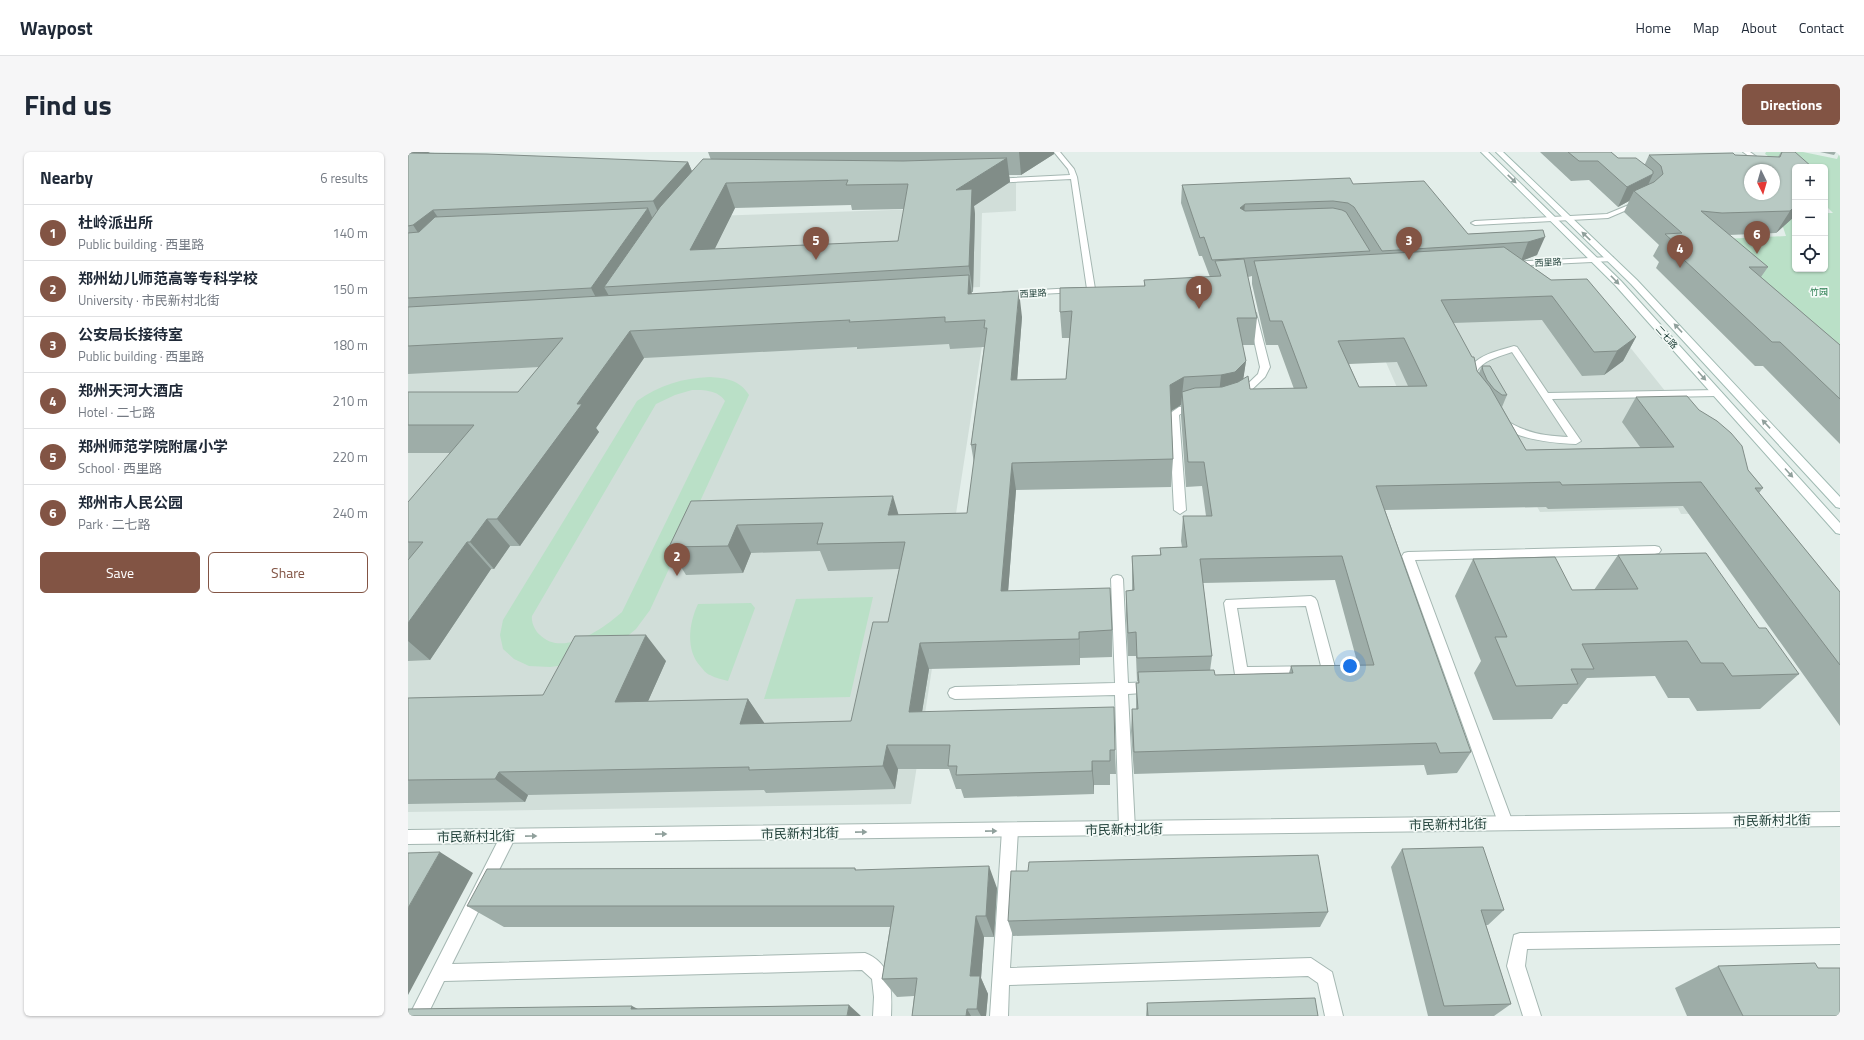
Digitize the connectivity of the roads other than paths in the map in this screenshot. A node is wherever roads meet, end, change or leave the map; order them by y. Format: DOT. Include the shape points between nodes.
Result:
graph roads {
  1 [pos="1057,152"];
  2 [pos="1484,152"];
  3 [pos="1499,152"];
  4 [pos="1746,152"];
  5 [pos="1764,164"];
  6 [pos="1074,177"];
  7 [pos="989,181"];
  8 [pos="1648,196"];
  9 [pos="1554,220"];
  10 [pos="1569,220"];
  11 [pos="1476,223"];
  12 [pos="1594,259"];
  13 [pos="1610,259"];
  14 [pos="1499,265"];
  15 [pos="996,295"];
  16 [pos="1250,302"];
  17 [pos="1717,392"];
  18 [pos="1546,396"];
  19 [pos="1229,404"];
  20 [pos="1204,408"];
  21 [pos="1840,504"];
  22 [pos="1180,510"];
  23 [pos="1840,530"];
  24 [pos="1655,550"];
  25 [pos="1117,579"];
  26 [pos="1241,674"];
  27 [pos="1228,686"];
  28 [pos="1167,688"];
  29 [pos="1121,689"];
  30 [pos="955,693"];
  31 [pos="1840,819"];
  32 [pos="1505,823"];
  33 [pos="1127,829"];
  34 [pos="1010,830"];
  35 [pos="508,836"];
  36 [pos="408,837"];
  37 [pos="1840,936"];
  38 [pos="439,973"];
  39 [pos="1001,977"];
  40 [pos="418,1016"];
  41 [pos="882,1016"];
  42 [pos="999,1016"];
  43 [pos="1334,1016"];
  44 [pos="1532,1016"];
  1 -- 6 [label="street" via="1071,169"];
  2 -- 9 [label="street, 二七路, one-way"];
  3 -- 10 [label="street, 二七路"];
  4 -- 5 [label="street"];
  6 -- 7 [label="street"];
  6 -- 15 [label="street, 西里路" via="1095,289"];
  8 -- 10 [label="street" via="1641,202 1608,216"];
  9 -- 10 [label="street"];
  9 -- 11 [label="street"];
  9 -- 12 [label="street, 二七路"];
  13 -- 10 [label="street, 二七路, one-way"];
  12 -- 13 [label="street, 西里路"];
  12 -- 14 [label="street, 西里路"];
  12 -- 17 [label="street, 二七路, one-way"];
  21 -- 13 [label="street, 二七路, one-way" via="1710,362"];
  16 -- 19 [label="street" via="1264,367 1262,375 1235,402"];
  17 -- 18 [label="street"];
  17 -- 23 [label="street, 二七路, one-way"];
  18 -- 18 [label="street" via="1514,348 1493,355 1474,368 1470,377 1471,391 1482,406 1499,421 1520,432 1540,438 1576,441"];
  20 -- 22 [label="street" via="1182,409 1174,414"];
  24 -- 32 [label="street" via="1408,556"];
  25 -- 29 [label="street"];
  26 -- 26 [label="street" via="1230,603 1311,601 1329,671"];
  26 -- 27 [label="street" via="1243,685"];
  28 -- 29 [label="street"];
  29 -- 30 [label="street"];
  29 -- 33 [label="street"];
  31 -- 32 [label="street, 市民新村北街"];
  32 -- 33 [label="street, 市民新村北街"];
  33 -- 34 [label="street, 市民新村北街"];
  35 -- 34 [label="street, 市民新村北街, one-way"];
  34 -- 39 [label="street"];
  35 -- 36 [label="street, 市民新村北街"];
  35 -- 38 [label="street"];
  37 -- 44 [label="street" via="1520,941 1516,966"];
  38 -- 40 [label="street"];
  38 -- 41 [label="street" via="865,961 880,975"];
  39 -- 42 [label="street"];
  39 -- 43 [label="street" via="1311,967 1326,978"];
}
